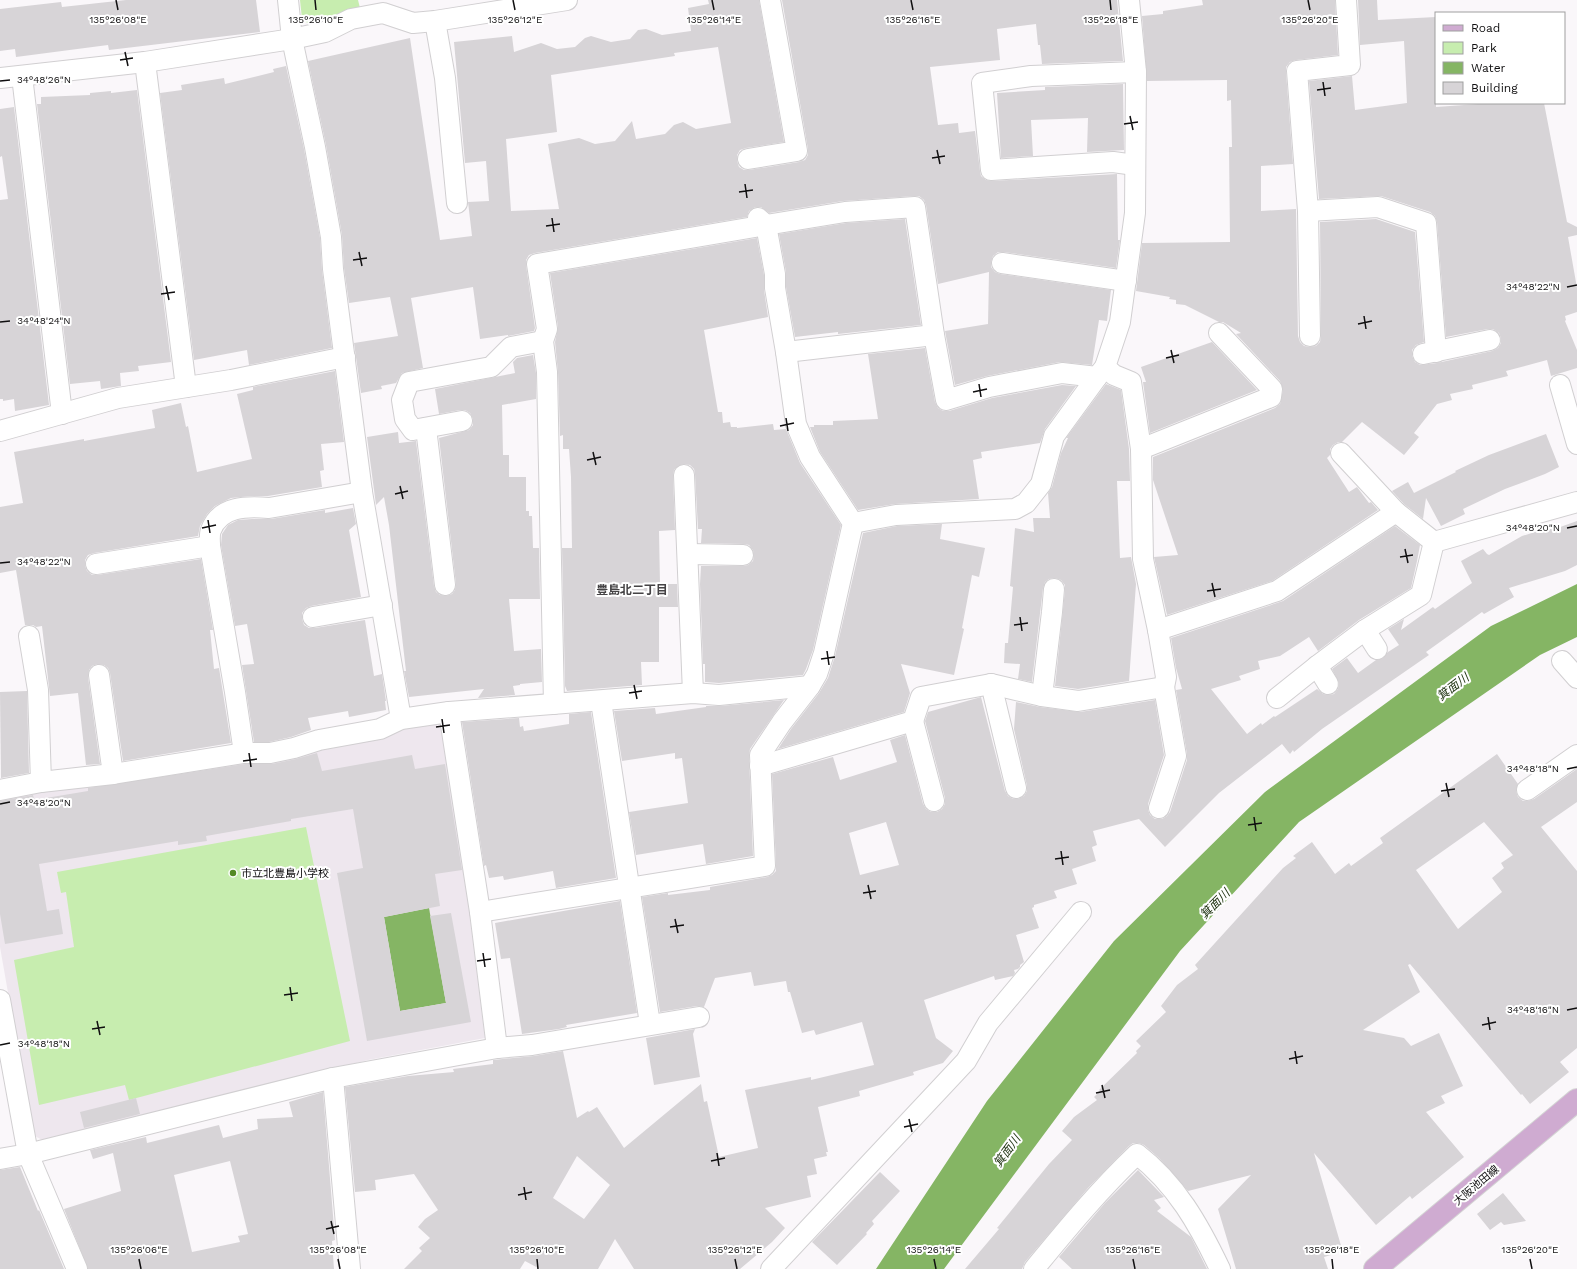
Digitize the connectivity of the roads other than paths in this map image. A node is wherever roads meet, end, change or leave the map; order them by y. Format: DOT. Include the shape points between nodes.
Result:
graph roads {
  1 [pos="288,0"];
  2 [pos="567,0"];
  3 [pos="770,0"];
  4 [pos="1129,0"];
  5 [pos="1346,0"];
  6 [pos="435,21"];
  7 [pos="292,39"];
  8 [pos="145,62"];
  9 [pos="1136,72"];
  10 [pos="22,76"];
  11 [pos="0,78"];
  12 [pos="748,159"];
  13 [pos="1135,165"];
  14 [pos="457,203"];
  15 [pos="1308,211"];
  16 [pos="762,221"];
  17 [pos="1002,263"];
  18 [pos="1126,281"];
  19 [pos="1219,333"];
  20 [pos="934,335"];
  21 [pos="1310,336"];
  22 [pos="1490,340"];
  23 [pos="543,341"];
  24 [pos="786,352"];
  25 [pos="345,357"];
  26 [pos="1101,372"];
  27 [pos="1560,386"];
  28 [pos="186,387"];
  29 [pos="62,414"];
  30 [pos="462,421"];
  31 [pos="426,428"];
  32 [pos="0,431"];
  33 [pos="1577,444"];
  34 [pos="1141,449"];
  35 [pos="1341,453"];
  36 [pos="684,475"];
  37 [pos="362,492"];
  38 [pos="1577,502"];
  39 [pos="1396,512"];
  40 [pos="853,523"];
  41 [pos="1434,542"];
  42 [pos="210,546"];
  43 [pos="688,554"];
  44 [pos="744,555"];
  45 [pos="96,564"];
  46 [pos="445,585"];
  47 [pos="1054,589"];
  48 [pos="382,605"];
  49 [pos="313,618"];
  50 [pos="1158,630"];
  51 [pos="1366,630"];
  52 [pos="29,636"];
  53 [pos="1377,649"];
  54 [pos="1562,661"];
  55 [pos="1317,666"];
  56 [pos="99,676"];
  57 [pos="1577,678"];
  58 [pos="991,684"];
  59 [pos="1328,684"];
  60 [pos="810,686"];
  61 [pos="1164,687"];
  62 [pos="693,693"];
  63 [pos="1042,696"];
  64 [pos="1277,698"];
  65 [pos="601,701"];
  66 [pos="554,704"];
  67 [pos="449,712"];
  68 [pos="401,719"];
  69 [pos="913,721"];
  70 [pos="244,753"];
  71 [pos="1577,754"];
  72 [pos="760,766"];
  73 [pos="113,774"];
  74 [pos="41,782"];
  75 [pos="1016,788"];
  76 [pos="0,790"];
  77 [pos="1527,790"];
  78 [pos="934,801"];
  79 [pos="1159,808"];
  80 [pos="629,888"];
  81 [pos="480,912"];
  82 [pos="1081,912"];
  83 [pos="0,1000"];
  84 [pos="698,1016"];
  85 [pos="650,1024"];
  86 [pos="497,1048"];
  87 [pos="333,1078"];
  88 [pos="1577,1100"];
  89 [pos="28,1154"];
  90 [pos="0,1158"];
  91 [pos="77,1269"];
  92 [pos="350,1269"];
  93 [pos="772,1269"];
  94 [pos="1034,1269"];
  95 [pos="1220,1269"];
  96 [pos="1375,1269"];
  1 -- 7 [label="street"];
  2 -- 6 [label="street"];
  3 -- 12 [label="street" via="797,150"];
  4 -- 9 [label="street"];
  5 -- 15 [label="street" via="1350,65 1297,71"];
  6 -- 7 [label="street" via="413,23 383,13 351,19 325,32"];
  6 -- 14 [label="street" via="445,78"];
  7 -- 8 [label="street"];
  7 -- 25 [label="street" via="331,237"];
  8 -- 10 [label="street"];
  8 -- 28 [label="street"];
  9 -- 13 [label="street"];
  9 -- 13 [label="street" via="1031,76 982,83 991,170 1114,162"];
  10 -- 11 [label="street"];
  10 -- 29 [label="street"];
  13 -- 18 [label="street" via="1134,213"];
  15 -- 21 [label="street"];
  15 -- 22 [label="street" via="1378,207 1426,223 1429,353"];
  16 -- 20 [label="street" via="915,207"];
  16 -- 23 [label="street" via="537,264 547,329"];
  16 -- 24 [label="street"];
  17 -- 18 [label="street"];
  18 -- 26 [label="street" via="1120,322"];
  19 -- 34 [label="street" via="1272,389 1271,397"];
  20 -- 24 [label="street"];
  20 -- 26 [label="street" via="946,400 988,387 1062,373"];
  23 -- 31 [label="street" via="511,347 491,367 409,382 402,400 405,420 413,430"];
  23 -- 66 [label="street" via="547,372"];
  24 -- 40 [label="street" via="796,424 810,457"];
  25 -- 28 [label="street"];
  25 -- 37 [label="street"];
  26 -- 34 [label="street" via="1131,382"];
  26 -- 40 [label="street" via="1054,436 1041,484 1026,502 1015,509 896,515"];
  27 -- 33 [label="street"];
  28 -- 29 [label="street" via="118,398"];
  29 -- 32 [label="street"];
  30 -- 31 [label="street"];
  31 -- 46 [label="street"];
  34 -- 50 [label="street" via="1143,559"];
  35 -- 39 [label="street"];
  36 -- 43 [label="street"];
  37 -- 42 [label="street" via="269,508 255,507 228,511 218,517 210,532"];
  37 -- 48 [label="street"];
  38 -- 41 [label="street"];
  39 -- 41 [label="street"];
  39 -- 50 [label="street" via="1277,590"];
  40 -- 60 [label="street" via="824,653"];
  41 -- 51 [label="street" via="1421,595"];
  42 -- 45 [label="street"];
  42 -- 70 [label="street"];
  43 -- 44 [label="street"];
  43 -- 62 [label="street"];
  47 -- 63 [label="street"];
  48 -- 49 [label="street"];
  48 -- 68 [label="street"];
  50 -- 61 [label="street" via="1166,677"];
  51 -- 53 [label="street"];
  51 -- 55 [label="street"];
  52 -- 74 [label="street" via="38,690"];
  54 -- 57 [label="street"];
  55 -- 59 [label="street"];
  55 -- 64 [label="street"];
  56 -- 73 [label="street"];
  58 -- 63 [label="street"];
  58 -- 69 [label="street" via="922,697"];
  58 -- 75 [label="street"];
  60 -- 62 [label="street" via="719,695"];
  60 -- 72 [label="street" via="760,755"];
  61 -- 63 [label="street" via="1078,701"];
  61 -- 79 [label="street" via="1176,756"];
  62 -- 65 [label="street"];
  65 -- 66 [label="street"];
  65 -- 80 [label="street"];
  66 -- 67 [label="street"];
  67 -- 68 [label="street"];
  67 -- 81 [label="street"];
  68 -- 70 [label="street" via="380,729 319,740 294,748 270,753"];
  69 -- 72 [label="street"];
  69 -- 78 [label="street"];
  70 -- 73 [label="street"];
  71 -- 77 [label="street"];
  72 -- 80 [label="street" via="765,866"];
  73 -- 74 [label="street"];
  74 -- 76 [label="street"];
  80 -- 81 [label="street"];
  80 -- 85 [label="street"];
  81 -- 86 [label="street"];
  82 -- 93 [label="street" via="988,1023 966,1061"];
  83 -- 89 [label="street"];
  84 -- 85 [label="street"];
  85 -- 86 [label="street"];
  86 -- 87 [label="street"];
  87 -- 89 [label="street"];
  87 -- 92 [label="street"];
  88 -- 96 [label="main road, 大阪池田線"];
  89 -- 90 [label="street"];
  89 -- 91 [label="street"];
  94 -- 95 [label="street" via="1078,1215 1137,1154 1164,1178 1187,1207"];
}
